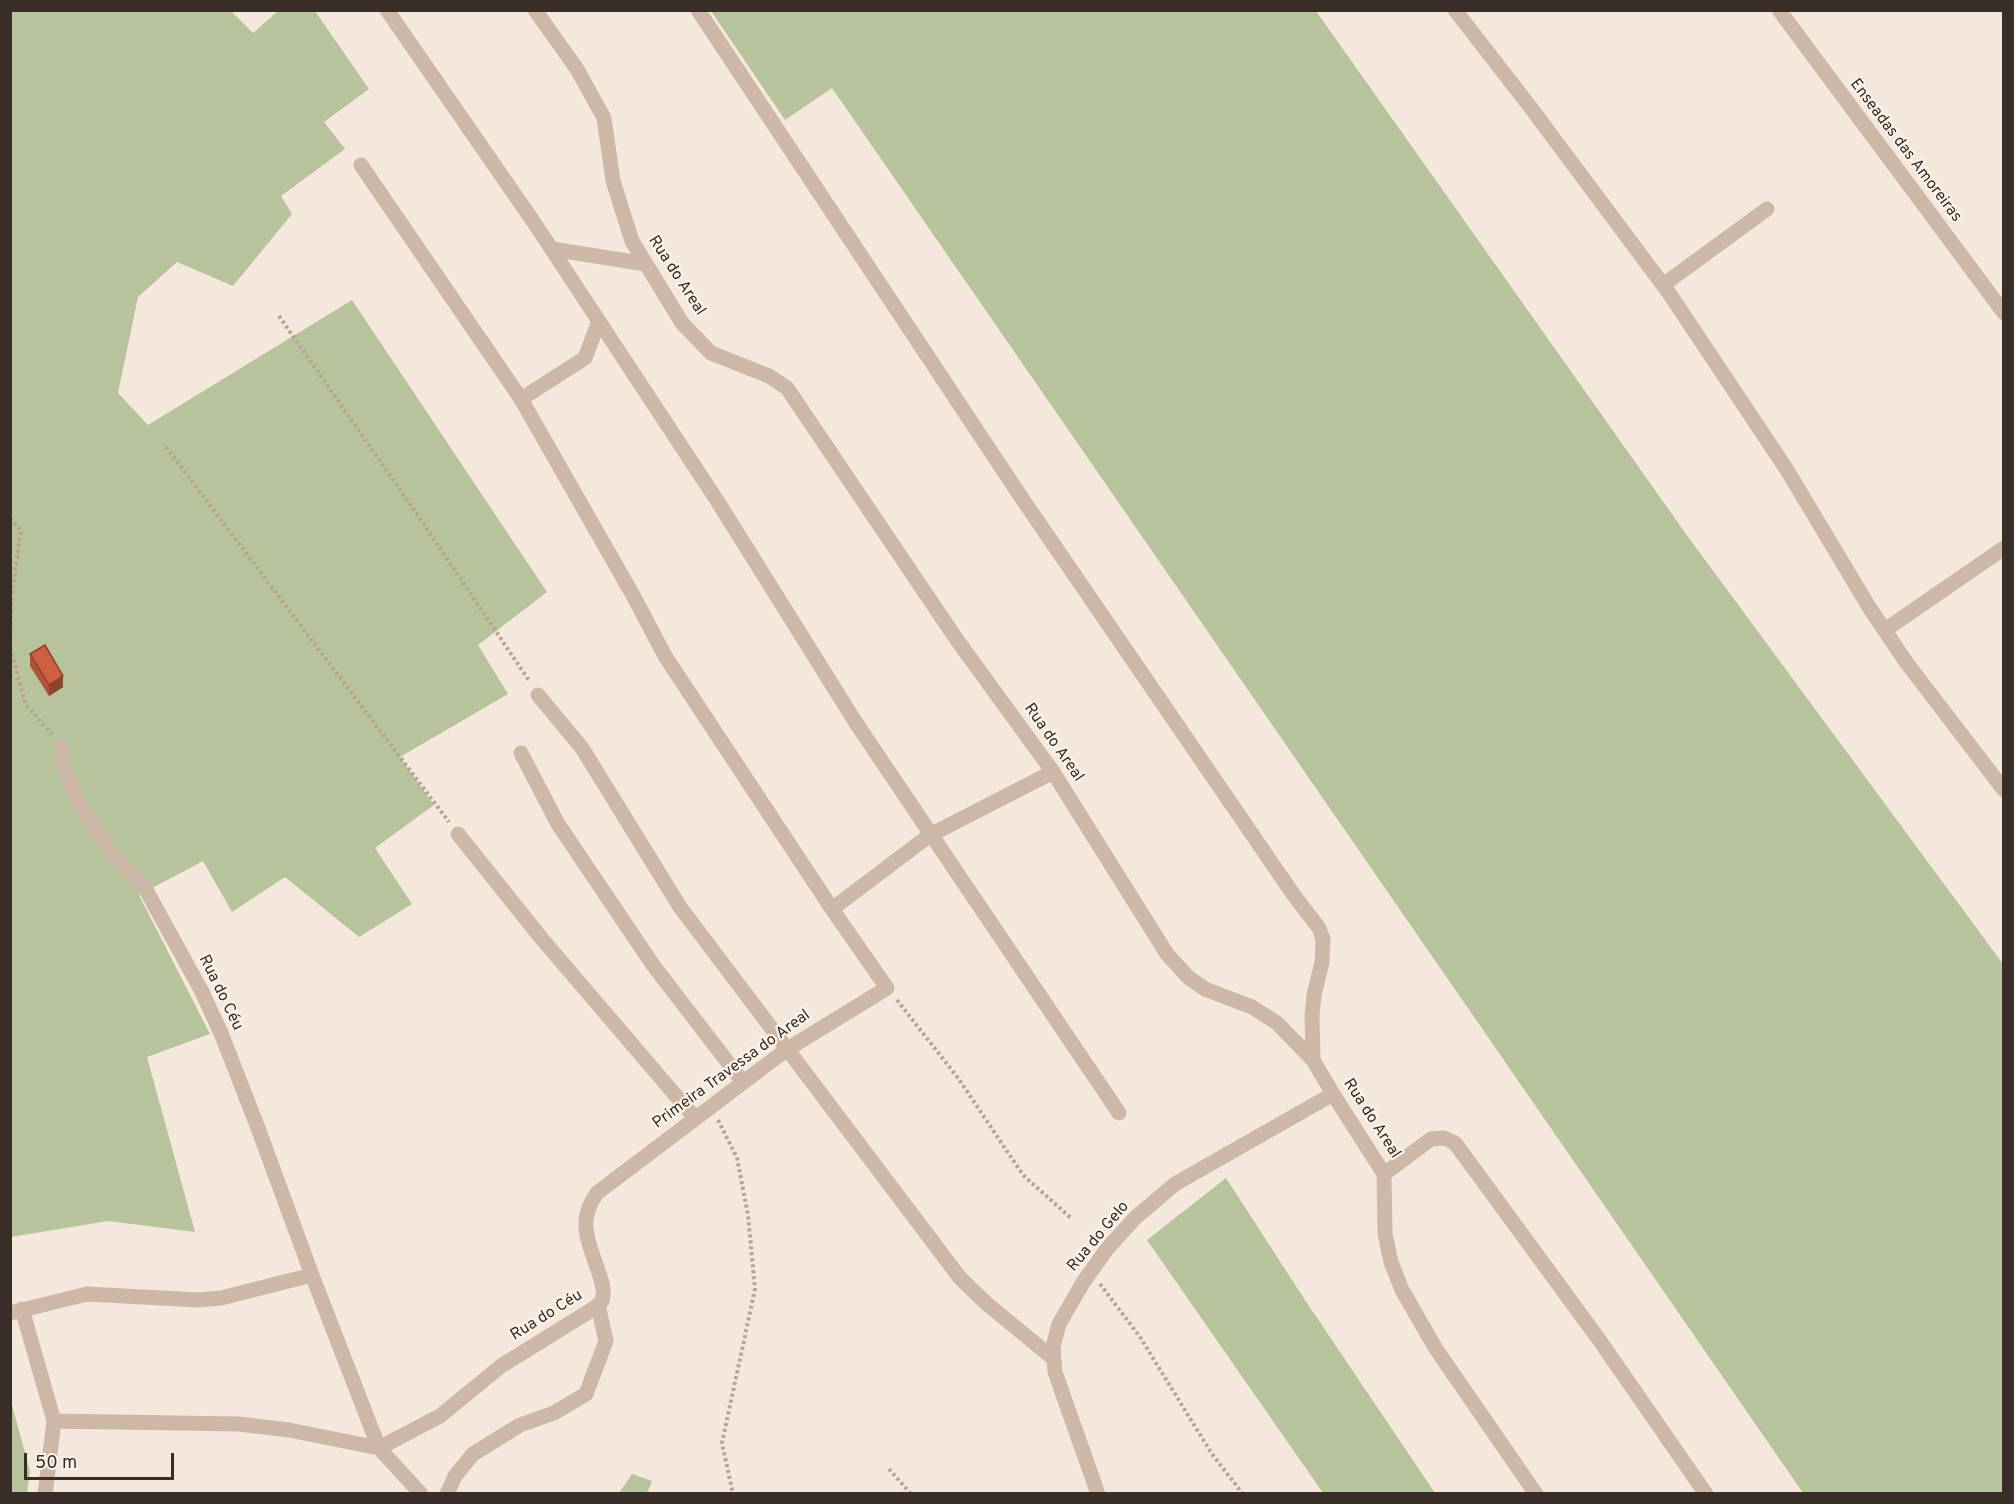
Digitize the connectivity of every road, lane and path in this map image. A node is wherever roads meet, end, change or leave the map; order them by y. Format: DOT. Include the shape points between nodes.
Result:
graph roads {
  1 [pos="387,10"];
  2 [pos="535,10"];
  3 [pos="698,10"];
  4 [pos="1455,10"];
  5 [pos="1779,10"];
  6 [pos="361,165"];
  7 [pos="1767,209"];
  8 [pos="552,249"];
  9 [pos="646,264"];
  10 [pos="1663,285"];
  11 [pos="2004,313"];
  12 [pos="279,316"];
  13 [pos="599,321"];
  14 [pos="520,399"];
  15 [pos="166,447"];
  16 [pos="10,518"];
  17 [pos="2004,548"];
  18 [pos="1885,630"];
  19 [pos="10,640"];
  20 [pos="10,648"];
  21 [pos="538,695"];
  22 [pos="61,746"];
  23 [pos="521,753"];
  24 [pos="1053,772"];
  25 [pos="2004,790"];
  26 [pos="458,834"];
  27 [pos="930,836"];
  28 [pos="832,909"];
  29 [pos="887,988"];
  30 [pos="786,1050"];
  31 [pos="1313,1060"];
  32 [pos="743,1082"];
  33 [pos="1333,1094"];
  34 [pos="711,1106"];
  35 [pos="1119,1113"];
  36 [pos="694,1118"];
  37 [pos="1384,1174"];
  38 [pos="1071,1218"];
  39 [pos="1091,1271"];
  40 [pos="312,1275"];
  41 [pos="603,1286"];
  42 [pos="598,1305"];
  43 [pos="16,1311"];
  44 [pos="1054,1359"];
  45 [pos="54,1421"];
  46 [pos="378,1448"];
  47 [pos="889,1469"];
  48 [pos="45,1494"];
  49 [pos="421,1494"];
  50 [pos="447,1494"];
  51 [pos="733,1494"];
  52 [pos="911,1494"];
  53 [pos="1098,1494"];
  54 [pos="1242,1494"];
  55 [pos="1536,1494"];
  56 [pos="1706,1494"];
  1 -- 8 [label="street"];
  2 -- 9 [label="street, Rua do Areal" via="578,69 604,118 613,182 632,241"];
  3 -- 31 [label="street" via="1019,494 1319,928 1323,950 1312,1015"];
  4 -- 10 [label="street"];
  5 -- 11 [label="street, Enseadas das Amoreiras"];
  6 -- 14 [label="street"];
  7 -- 10 [label="street"];
  8 -- 9 [label="street"];
  8 -- 13 [label="street"];
  9 -- 24 [label="street, Rua do Areal" via="682,323 711,353 769,376 787,388 957,640"];
  10 -- 18 [label="street" via="1787,470"];
  12 -- 21 [label="path"];
  13 -- 14 [label="street" via="585,358"];
  13 -- 27 [label="street"];
  14 -- 28 [label="street" via="665,657"];
  15 -- 26 [label="path"];
  16 -- 19 [label="path" via="21,531"];
  17 -- 18 [label="street"];
  18 -- 25 [label="street"];
  20 -- 22 [label="path" via="26,705"];
  21 -- 30 [label="street" via="582,748 680,907"];
  22 -- 40 [label="street, Rua do Céu" via="75,796 110,851 146,888 206,1001"];
  23 -- 32 [label="street" via="558,824 646,955"];
  24 -- 27 [label="street"];
  24 -- 31 [label="street, Rua do Areal" via="1167,954 1181,970 1205,989 1245,1004 1277,1023"];
  26 -- 36 [label="street"];
  27 -- 28 [label="street"];
  27 -- 35 [label="street"];
  28 -- 29 [label="street"];
  29 -- 30 [label="street, Primeira Travessa do Areal"];
  29 -- 38 [label="path" via="958,1078 1023,1175"];
  30 -- 32 [label="street, Primeira Travessa do Areal"];
  30 -- 44 [label="street" via="960,1278"];
  31 -- 33 [label="street, Rua do Areal"];
  32 -- 34 [label="street, Primeira Travessa do Areal"];
  33 -- 37 [label="street, Rua do Areal"];
  33 -- 39 [label="street, Rua do Gelo" via="1175,1184 1135,1218"];
  34 -- 36 [label="street, Primeira Travessa do Areal"];
  34 -- 51 [label="path" via="737,1158 748,1215 755,1288 722,1443"];
  36 -- 41 [label="street, Primeira Travessa do Areal" via="609,1183 589,1204 585,1232"];
  37 -- 55 [label="street, Rua do Areal" via="1385,1234 1402,1290 1436,1350"];
  37 -- 56 [label="street" via="1431,1139 1444,1138 1455,1143"];
  39 -- 44 [label="street, Rua do Gelo" via="1059,1324"];
  39 -- 54 [label="path" via="1140,1337 1212,1454"];
  40 -- 43 [label="street" via="220,1298 87,1294"];
  40 -- 46 [label="street, Rua do Céu"];
  41 -- 42 [label="street, Rua do Céu" via="604,1296"];
  42 -- 46 [label="street, Rua do Céu" via="501,1366 441,1416"];
  42 -- 50 [label="street" via="606,1341 586,1394 554,1413 520,1425 473,1454 455,1476"];
  43 -- 45 [label="street"];
  44 -- 53 [label="street, Rua do Gelo" via="1066,1407"];
  45 -- 46 [label="street" via="239,1424"];
  45 -- 48 [label="street"];
  46 -- 49 [label="street, Rua do Céu"];
  47 -- 52 [label="path"];
}
